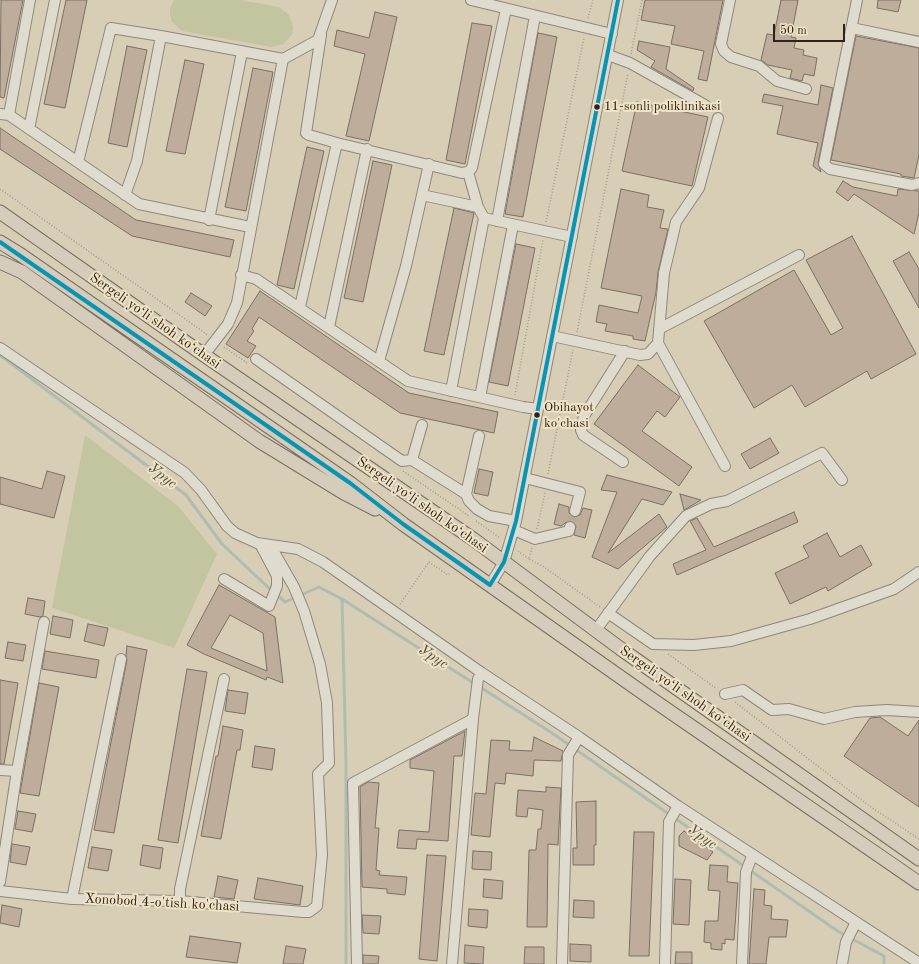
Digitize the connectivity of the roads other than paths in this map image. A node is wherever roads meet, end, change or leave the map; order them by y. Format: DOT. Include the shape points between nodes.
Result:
graph roads {
  1 [pos="30,0"];
  2 [pos="55,0"];
  3 [pos="332,0"];
  4 [pos="471,0"];
  5 [pos="618,0"];
  6 [pos="730,0"];
  7 [pos="857,0"];
  8 [pos="506,9"];
  9 [pos="535,16"];
  10 [pos="852,28"];
  11 [pos="612,34"];
  12 [pos="161,36"];
  13 [pos="321,36"];
  14 [pos="919,42"];
  15 [pos="242,52"];
  16 [pos="608,55"];
  17 [pos="283,60"];
  18 [pos="806,89"];
  19 [pos="705,105"];
  20 [pos="4,115"];
  21 [pos="718,118"];
  22 [pos="29,129"];
  23 [pos="337,143"];
  24 [pos="367,149"];
  25 [pos="78,162"];
  26 [pos="429,164"];
  27 [pos="468,172"];
  28 [pos="919,183"];
  29 [pos="422,195"];
  30 [pos="125,196"];
  31 [pos="478,207"];
  32 [pos="0,212"];
  33 [pos="484,218"];
  34 [pos="210,220"];
  35 [pos="497,221"];
  36 [pos="513,225"];
  37 [pos="250,228"];
  38 [pos="572,237"];
  39 [pos="0,242"];
  40 [pos="799,255"];
  41 [pos="0,262"];
  42 [pos="242,275"];
  43 [pos="300,307"];
  44 [pos="329,327"];
  45 [pos="660,329"];
  46 [pos="552,336"];
  47 [pos="658,343"];
  48 [pos="0,348"];
  49 [pos="625,351"];
  50 [pos="204,355"];
  51 [pos="379,361"];
  52 [pos="254,363"];
  53 [pos="451,391"];
  54 [pos="480,398"];
  55 [pos="538,409"];
  56 [pos="422,425"];
  57 [pos="479,436"];
  58 [pos="412,460"];
  59 [pos="623,462"];
  60 [pos="725,466"];
  61 [pos="525,478"];
  62 [pos="842,480"];
  63 [pos="466,494"];
  64 [pos="575,511"];
  65 [pos="403,524"];
  66 [pos="515,526"];
  67 [pos="570,527"];
  68 [pos="260,544"];
  69 [pos="270,545"];
  70 [pos="504,562"];
  71 [pos="917,576"];
  72 [pos="224,579"];
  73 [pos="490,585"];
  74 [pos="608,613"];
  75 [pos="44,622"];
  76 [pos="596,630"];
  77 [pos="121,659"];
  78 [pos="224,679"];
  79 [pos="479,681"];
  80 [pos="724,694"];
  81 [pos="919,712"];
  82 [pos="473,719"];
  83 [pos="579,737"];
  84 [pos="0,770"];
  85 [pos="17,772"];
  86 [pos="678,806"];
  87 [pos="919,859"];
  88 [pos="748,864"];
  89 [pos="0,882"];
  90 [pos="919,883"];
  91 [pos="0,891"];
  92 [pos="72,899"];
  93 [pos="180,901"];
  94 [pos="853,927"];
  95 [pos="919,963"];
  96 [pos="357,964"];
  97 [pos="452,964"];
  98 [pos="562,964"];
  99 [pos="665,964"];
  100 [pos="742,964"];
  101 [pos="842,964"];
  1 -- 20 [label="street"];
  2 -- 22 [label="street"];
  3 -- 13 [label="street"];
  4 -- 8 [label="street"];
  5 -- 11 [label="street"];
  6 -- 18 [label="street" via="721,44 724,51 731,57 759,66 777,81"];
  7 -- 10 [label="street"];
  8 -- 9 [label="street"];
  8 -- 27 [label="street" via="472,168"];
  9 -- 11 [label="street"];
  9 -- 35 [label="street"];
  10 -- 14 [label="street"];
  10 -- 28 [label="street" via="824,164 830,169 912,185"];
  11 -- 16 [label="street"];
  12 -- 15 [label="street"];
  12 -- 25 [label="street" via="112,28"];
  12 -- 30 [label="street" via="137,161"];
  13 -- 17 [label="street" via="314,43"];
  13 -- 23 [label="street" via="305,128 309,135"];
  15 -- 17 [label="street"];
  15 -- 34 [label="street"];
  16 -- 19 [label="street" via="630,63"];
  16 -- 38 [label="street"];
  17 -- 37 [label="street"];
  20 -- 22 [label="street"];
  21 -- 45 [label="street" via="699,188 676,222 664,273"];
  22 -- 25 [label="street"];
  23 -- 24 [label="street"];
  23 -- 43 [label="street"];
  24 -- 26 [label="street"];
  24 -- 44 [label="street"];
  25 -- 30 [label="street"];
  26 -- 27 [label="street" via="462,173"];
  26 -- 29 [label="street"];
  27 -- 31 [label="street"];
  29 -- 31 [label="street"];
  29 -- 51 [label="street" via="406,266"];
  30 -- 34 [label="street" via="139,204"];
  31 -- 33 [label="street"];
  32 -- 50 [label="main road, Sergeli yo‘li shoh ko‘chasi"];
  33 -- 35 [label="street"];
  33 -- 53 [label="street"];
  34 -- 37 [label="street"];
  35 -- 36 [label="street"];
  36 -- 38 [label="street"];
  36 -- 54 [label="street"];
  37 -- 42 [label="street"];
  38 -- 46 [label="street"];
  39 -- 65 [label="main road, Sergeli yo‘li shoh ko‘chasi" via="344,478"];
  40 -- 45 [label="street"];
  41 -- 65 [label="main road" via="22,272 259,441 344,493"];
  42 -- 43 [label="street" via="256,279"];
  42 -- 50 [label="street" via="234,314"];
  43 -- 44 [label="street"];
  44 -- 51 [label="street"];
  45 -- 47 [label="street"];
  46 -- 49 [label="street"];
  46 -- 55 [label="street"];
  47 -- 49 [label="street" via="648,354 640,355"];
  47 -- 60 [label="street"];
  48 -- 68 [label="street" via="185,473 198,486 226,526 242,538"];
  49 -- 59 [label="street" via="584,416 581,430 583,435"];
  50 -- 70 [label="main road, Sergeli yo‘li shoh ko‘chasi"];
  51 -- 53 [label="street" via="408,381"];
  52 -- 58 [label="street" via="402,460"];
  53 -- 54 [label="street"];
  54 -- 55 [label="street"];
  55 -- 61 [label="street"];
  56 -- 58 [label="street"];
  57 -- 63 [label="street"];
  58 -- 63 [label="street"];
  61 -- 64 [label="street" via="580,492"];
  61 -- 66 [label="street"];
  62 -- 74 [label="street" via="822,453 728,501 711,504 686,516 650,556"];
  63 -- 66 [label="street" via="477,509"];
  65 -- 73 [label="main road, Sergeli yo‘li shoh ko‘chasi"];
  66 -- 67 [label="street" via="535,539 569,531"];
  66 -- 70 [label="street"];
  68 -- 69 [label="street"];
  68 -- 72 [label="street" via="277,576 277,586 269,606"];
  69 -- 79 [label="street" via="293,547 314,556 394,612"];
  69 -- 93 [label="street, Xonobod 4-o'tish ko'chasi" via="294,587 304,611 320,664 327,703 329,764 318,774 322,855 318,901 314,910 309,912"];
  70 -- 73 [label="street"];
  70 -- 76 [label="main road, Sergeli yo‘li shoh ko‘chasi"];
  71 -- 74 [label="street" via="894,589 769,631 731,641 694,645 653,644"];
  73 -- 90 [label="main road, Sergeli yo‘li shoh ko‘chasi"];
  74 -- 76 [label="street"];
  75 -- 85 [label="street"];
  76 -- 87 [label="main road, Sergeli yo‘li shoh ko‘chasi"];
  77 -- 92 [label="street"];
  78 -- 93 [label="street" via="180,889"];
  79 -- 82 [label="street"];
  79 -- 83 [label="street"];
  80 -- 81 [label="street" via="743,690 772,710 789,709 824,719 855,712"];
  82 -- 96 [label="street" via="353,783"];
  82 -- 97 [label="street"];
  83 -- 86 [label="street"];
  83 -- 98 [label="street" via="568,754"];
  84 -- 85 [label="street"];
  85 -- 89 [label="street"];
  86 -- 88 [label="street"];
  86 -- 99 [label="street" via="669,822"];
  88 -- 94 [label="street"];
  88 -- 100 [label="street"];
  91 -- 92 [label="street, Xonobod 4-o'tish ko'chasi"];
  92 -- 93 [label="street, Xonobod 4-o'tish ko'chasi"];
  94 -- 95 [label="street"];
  94 -- 101 [label="street" via="846,942"];
}
